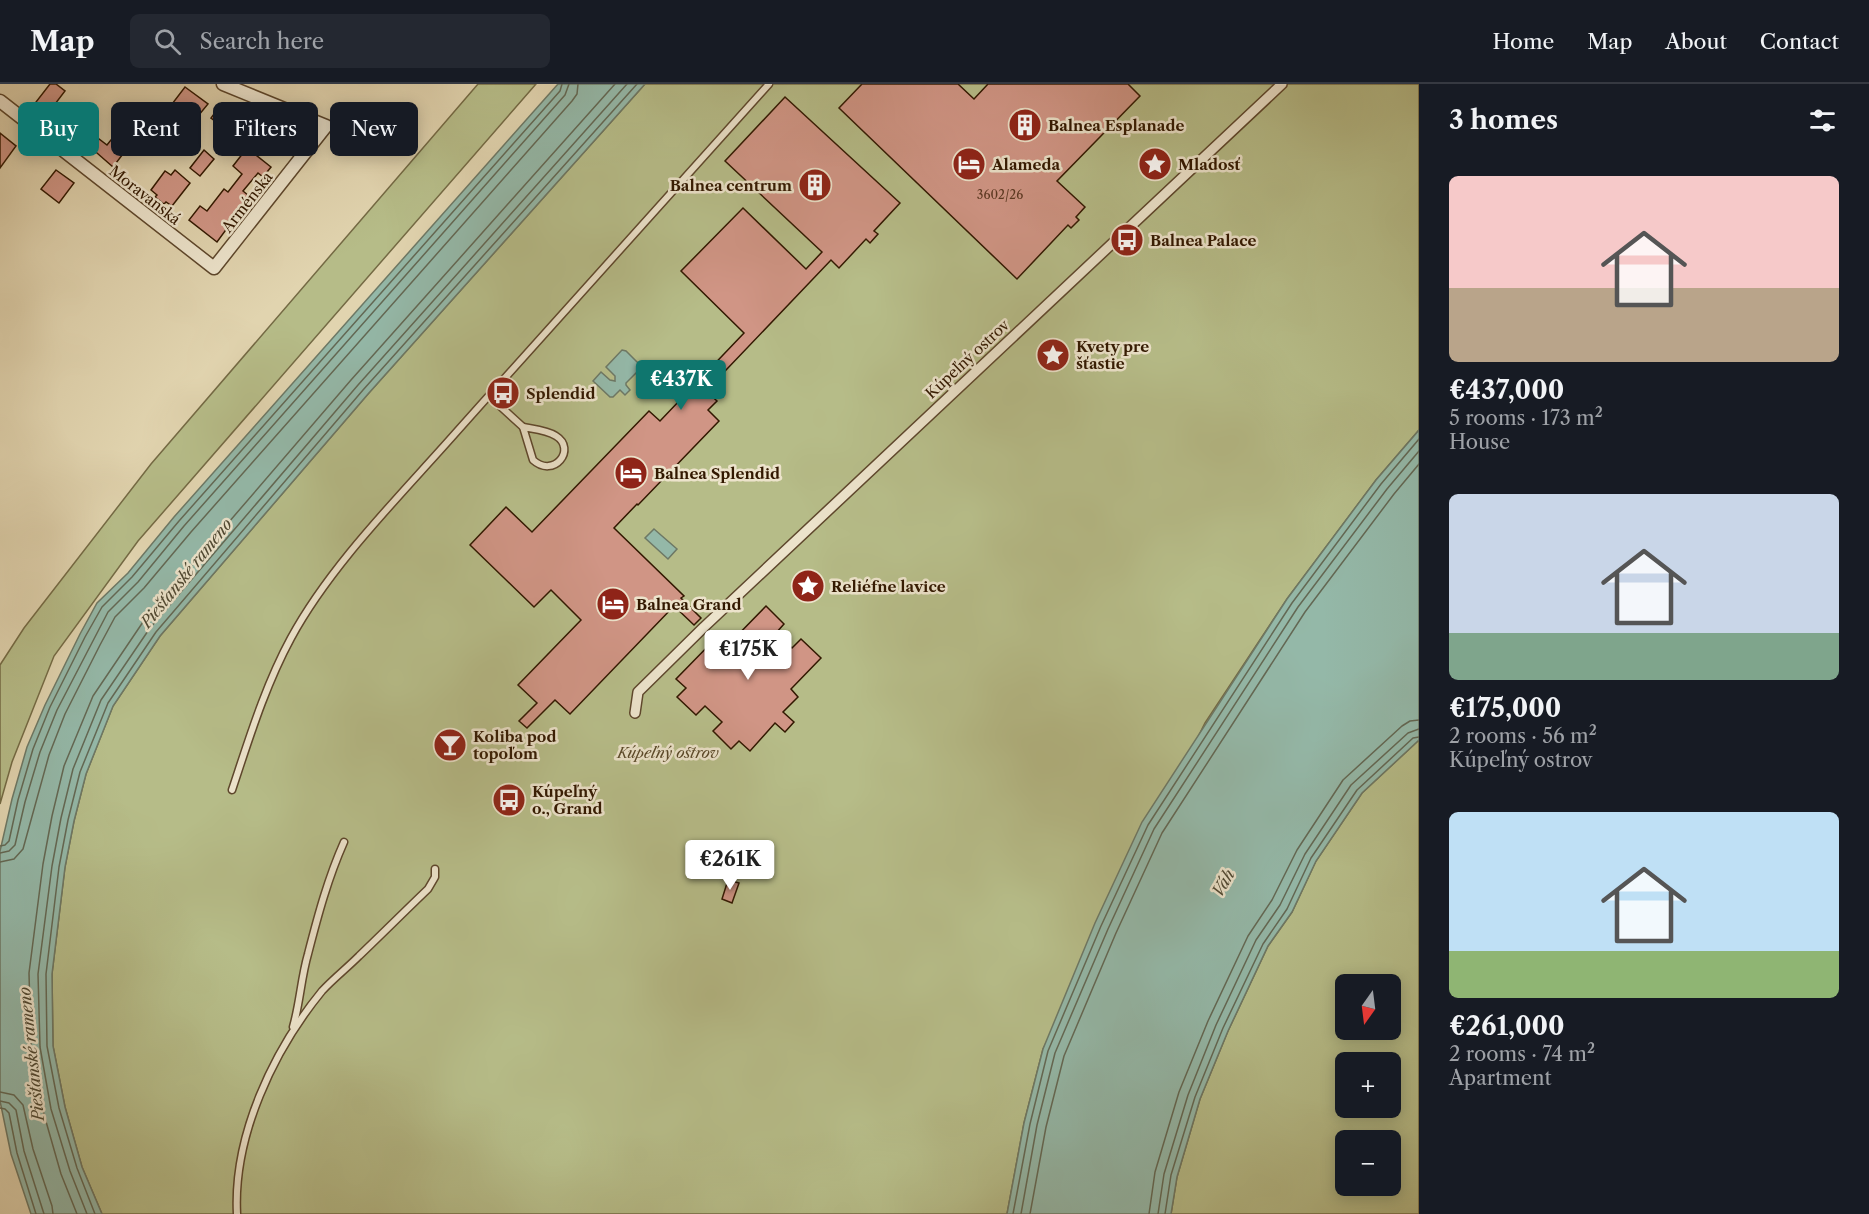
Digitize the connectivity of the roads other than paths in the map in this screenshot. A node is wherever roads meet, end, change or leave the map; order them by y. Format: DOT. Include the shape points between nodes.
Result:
graph roads {
  1 [pos="223,84"];
  2 [pos="769,84"];
  3 [pos="1282,84"];
  4 [pos="0,101"];
  5 [pos="214,268"];
  6 [pos="489,396"];
  7 [pos="523,427"];
  8 [pos="635,713"];
  9 [pos="231,790"];
  10 [pos="344,842"];
  11 [pos="435,869"];
  12 [pos="291,1033"];
  13 [pos="237,1214"];
  1 -- 5 [label="street, Arménska" via="326,126"];
  2 -- 6 [label="lane"];
  3 -- 8 [label="street, Kúpeľný ostrov" via="704,627 638,692"];
  4 -- 5 [label="street, Moravanská"];
  6 -- 7 [label="lane"];
  6 -- 9 [label="lane" via="318,596 291,638 266,693"];
  7 -- 7 [label="lane" via="537,464 548,467 559,462 564,447 559,437"];
  10 -- 12 [label="lane" via="328,879 307,954"];
  11 -- 12 [label="lane" via="428,889 323,990"];
  12 -- 13 [label="lane" via="269,1073 246,1136 236,1191"];
}
